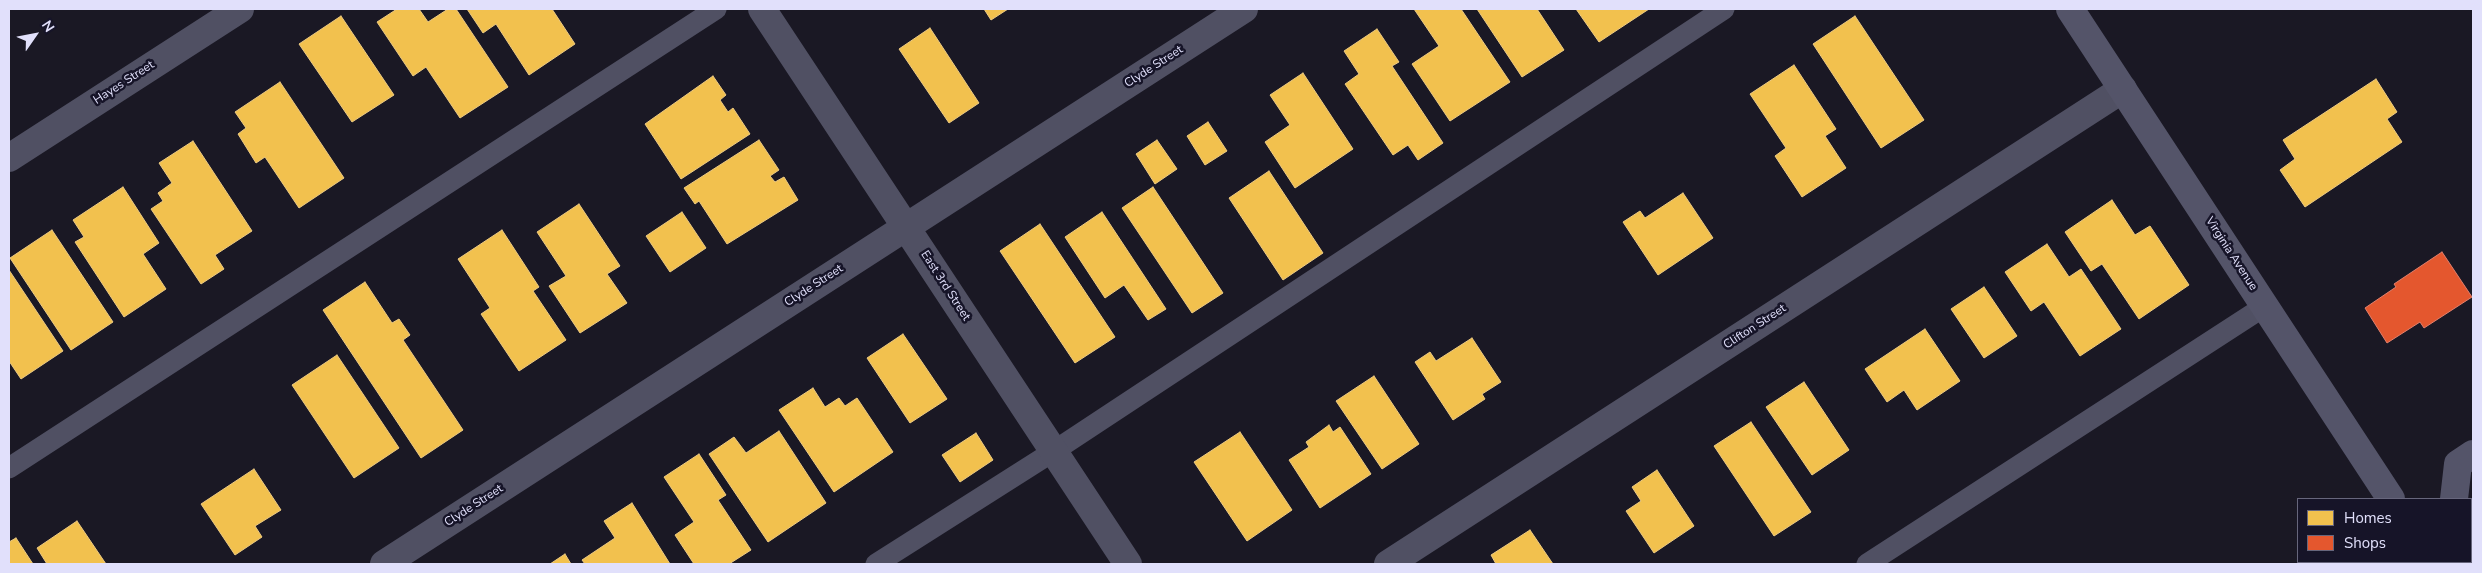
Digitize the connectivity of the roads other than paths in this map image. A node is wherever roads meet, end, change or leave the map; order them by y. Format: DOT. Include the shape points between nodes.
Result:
graph roads {
  1 [pos="240,9"];
  2 [pos="716,9"];
  3 [pos="762,9"];
  4 [pos="1244,9"];
  5 [pos="1724,9"];
  6 [pos="2070,9"];
  7 [pos="2123,89"];
  8 [pos="9,158"];
  9 [pos="906,227"];
  10 [pos="2265,306"];
  11 [pos="1054,451"];
  12 [pos="2473,454"];
  13 [pos="9,468"];
  14 [pos="2390,498"];
  15 [pos="2454,498"];
  16 [pos="384,564"];
  17 [pos="876,564"];
  18 [pos="1128,564"];
  19 [pos="1388,564"];
  20 [pos="1868,564"];
  1 -- 8 [label="street, Hayes Street"];
  2 -- 13 [label="lane"];
  3 -- 9 [label="street, East 3rd Street"];
  4 -- 9 [label="street, Clyde Street"];
  5 -- 11 [label="lane"];
  6 -- 7 [label="street, Virginia Avenue"];
  7 -- 10 [label="street, Virginia Avenue"];
  7 -- 19 [label="street, Clifton Street"];
  9 -- 11 [label="street, East 3rd Street"];
  9 -- 16 [label="street, Clyde Street"];
  10 -- 14 [label="street, Virginia Avenue"];
  10 -- 20 [label="lane"];
  11 -- 17 [label="lane"];
  11 -- 18 [label="street, East 3rd Street"];
  12 -- 15 [label="street" via="2458,464"];
}
